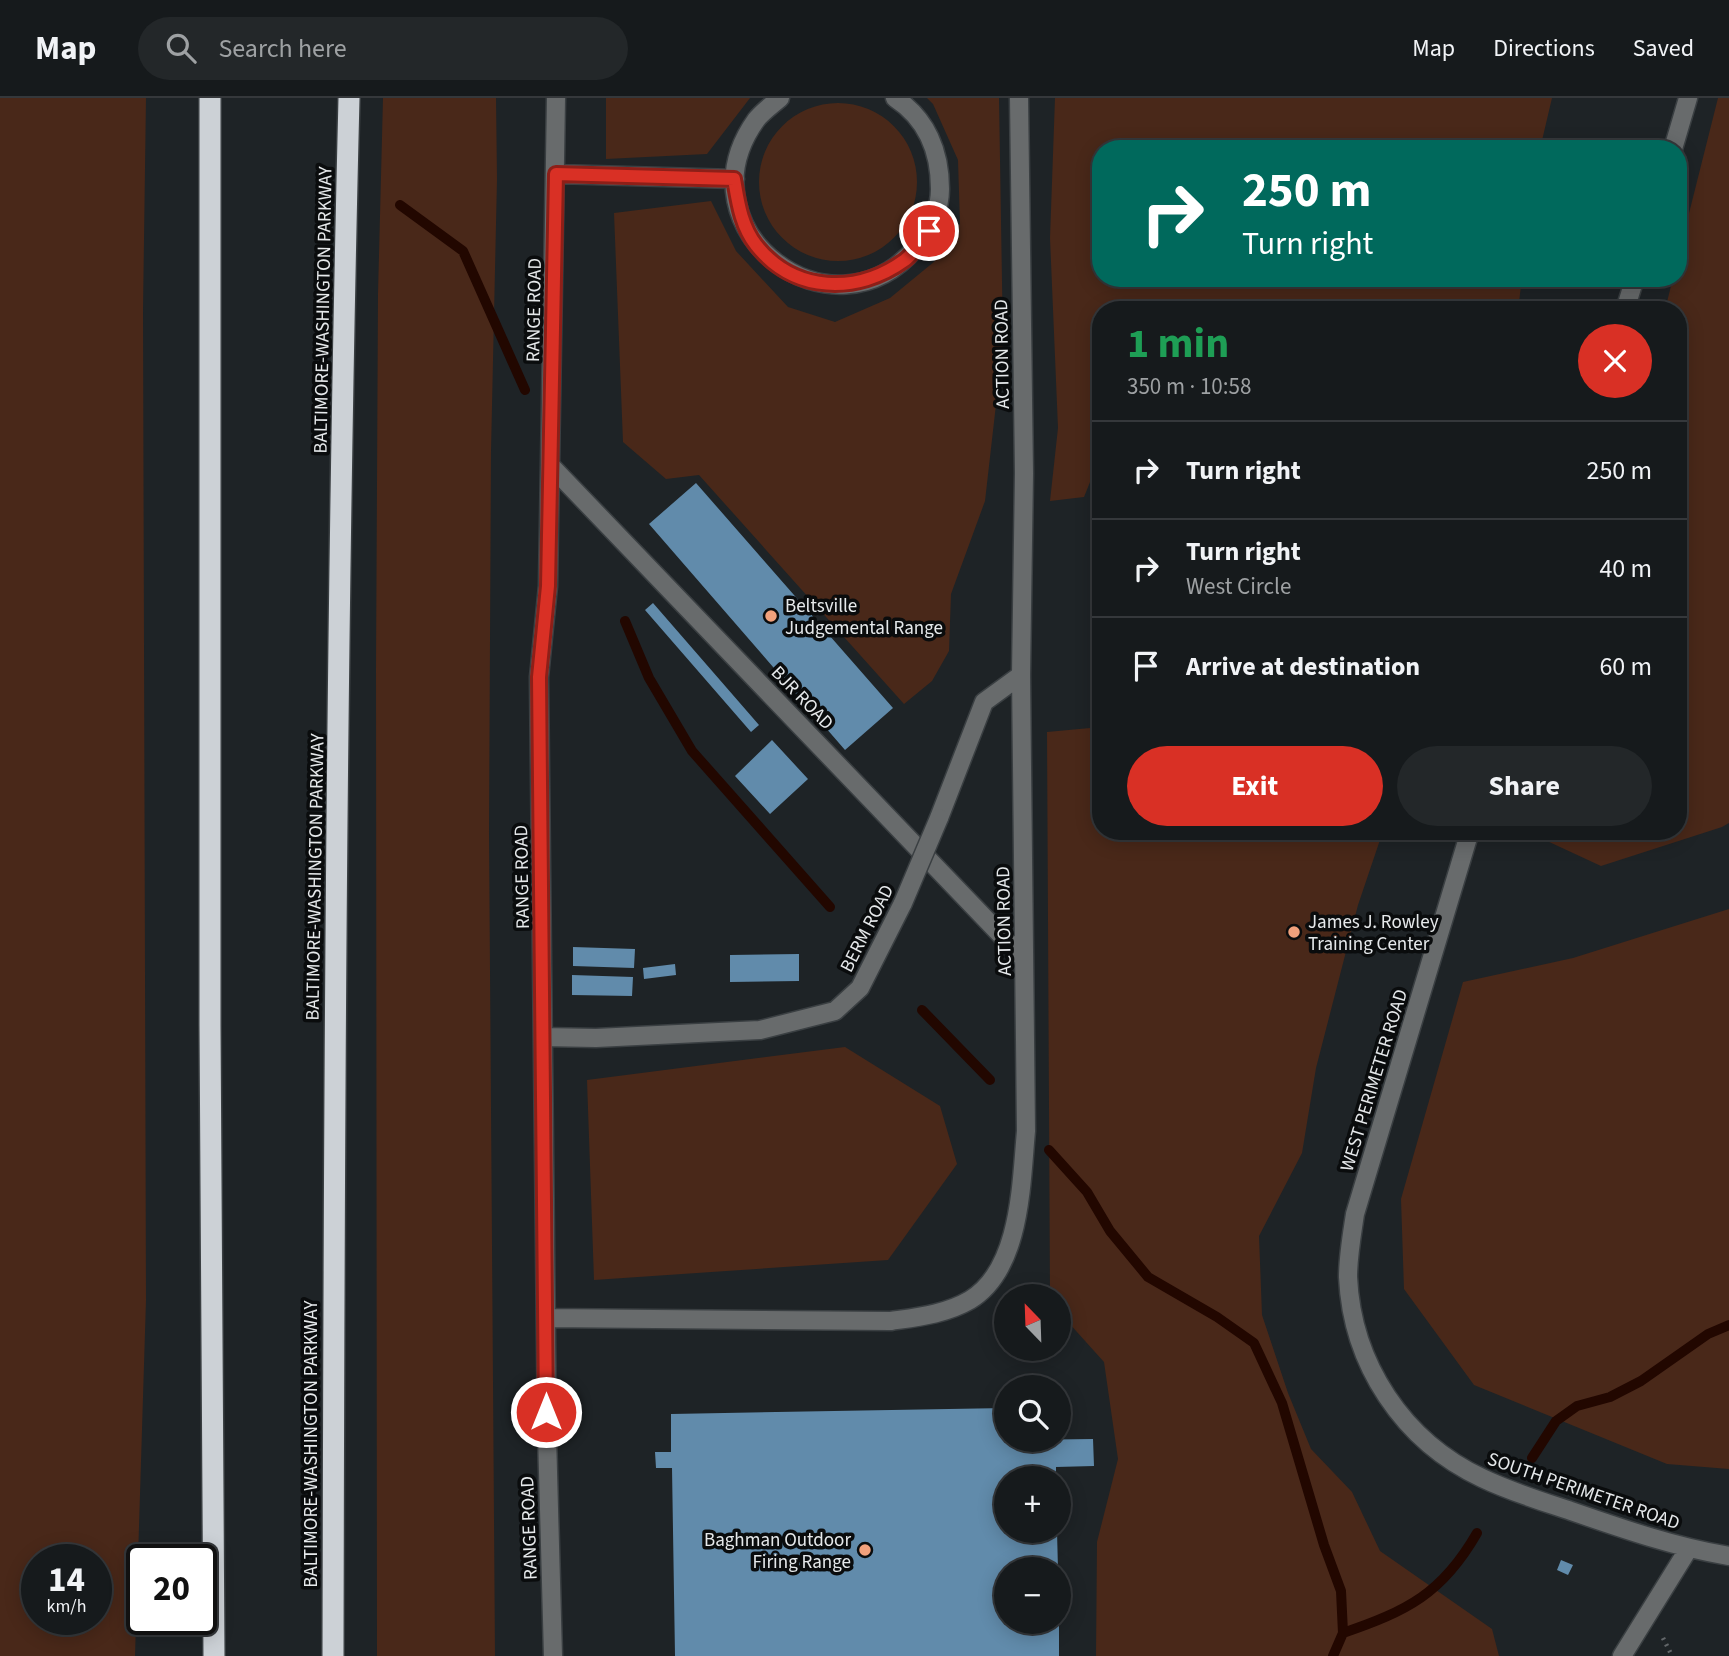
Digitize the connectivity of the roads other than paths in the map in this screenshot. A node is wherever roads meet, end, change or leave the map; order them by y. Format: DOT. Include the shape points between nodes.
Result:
graph roads {
  1 [pos="210,98"];
  2 [pos="349,98"];
  3 [pos="556,98"];
  4 [pos="779,98"];
  5 [pos="895,98"];
  6 [pos="1019,98"];
  7 [pos="1688,98"];
  8 [pos="1676,140"];
  9 [pos="556,174"];
  10 [pos="734,179"];
  11 [pos="551,466"];
  12 [pos="1021,675"];
  13 [pos="1467,840"];
  14 [pos="1024,959"];
  15 [pos="543,1037"];
  16 [pos="546,1318"];
  17 [pos="1362,1345"];
  18 [pos="1689,1548"];
  19 [pos="1729,1556"];
  20 [pos="214,1656"];
  21 [pos="333,1656"];
  22 [pos="553,1656"];
  23 [pos="1622,1656"];
  1 -- 20 [label="highway"];
  2 -- 21 [label="highway, BALTIMORE-WASHINGTON PARKWAY" via="334,1135"];
  3 -- 9 [label="lane, RANGE ROAD"];
  4 -- 10 [label="lane" via="757,118 746,137"];
  5 -- 10 [label="lane" via="929,132 940,164 940,199 929,231 907,258 879,277 845,285 811,281 780,268 755,244 740,213"];
  6 -- 12 [label="lane, ACTION ROAD" via="1024,473"];
  7 -- 8 [label="lane"];
  9 -- 10 [label="lane"];
  9 -- 11 [label="lane, RANGE ROAD"];
  11 -- 14 [label="lane, BJR ROAD"];
  11 -- 15 [label="lane, RANGE ROAD" via="548,586 539,677"];
  12 -- 14 [label="lane, ACTION ROAD"];
  12 -- 15 [label="lane, BERM ROAD, bridge" via="984,702 903,903 860,988 835,1010 760,1030"];
  13 -- 17 [label="lane, WEST PERIMETER ROAD" via="1354,1214 1348,1274 1351,1311"];
  14 -- 16 [label="lane, ACTION ROAD" via="1026,1131 1022,1180 1009,1252 992,1281 971,1300 938,1314 891,1321"];
  15 -- 16 [label="lane, RANGE ROAD"];
  16 -- 22 [label="lane, RANGE ROAD"];
  17 -- 18 [label="lane, SOUTH PERIMETER ROAD" via="1381,1390 1440,1454 1519,1494"];
  18 -- 19 [label="lane, SOUTH PERIMETER ROAD"];
  18 -- 23 [label="lane"];
}
